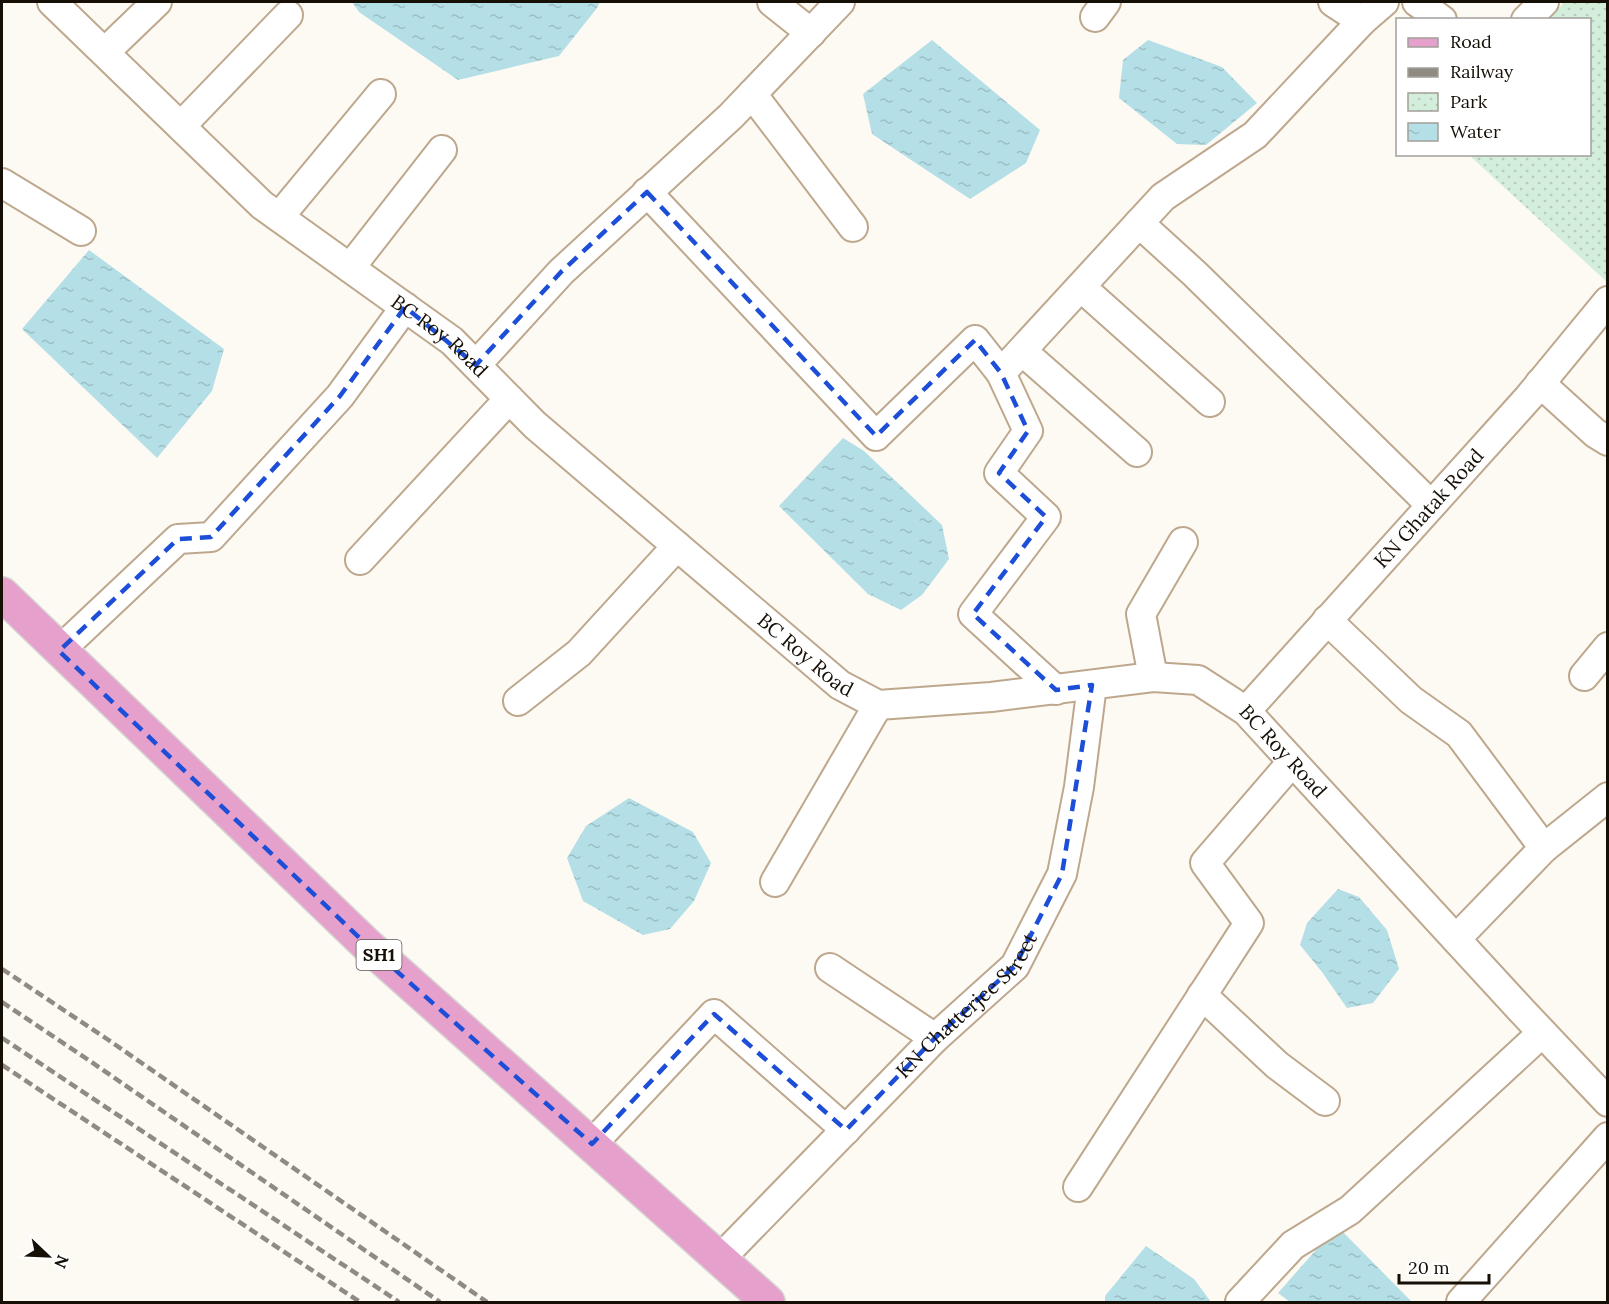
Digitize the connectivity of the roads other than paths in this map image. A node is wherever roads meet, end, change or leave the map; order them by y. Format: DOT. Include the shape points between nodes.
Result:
graph roads {
  1 [pos="52,2"];
  2 [pos="158,2"];
  3 [pos="772,2"];
  4 [pos="840,2"];
  5 [pos="1333,2"];
  6 [pos="1384,2"];
  7 [pos="1417,2"];
  8 [pos="1544,2"];
  9 [pos="288,15"];
  10 [pos="1439,18"];
  11 [pos="1528,18"];
  12 [pos="1362,21"];
  13 [pos="811,33"];
  14 [pos="105,52"];
  15 [pos="381,94"];
  16 [pos="752,94"];
  17 [pos="182,126"];
  18 [pos="442,150"];
  19 [pos="2,183"];
  20 [pos="647,192"];
  21 [pos="279,217"];
  22 [pos="1139,223"];
  23 [pos="853,227"];
  24 [pos="81,231"];
  25 [pos="350,268"];
  26 [pos="1081,287"];
  27 [pos="1608,301"];
  28 [pos="405,306"];
  29 [pos="1022,351"];
  30 [pos="476,365"];
  31 [pos="1001,373"];
  32 [pos="1540,383"];
  33 [pos="509,399"];
  34 [pos="1210,402"];
  35 [pos="1608,441"];
  36 [pos="1137,452"];
  37 [pos="1431,506"];
  38 [pos="1183,542"];
  39 [pos="677,546"];
  40 [pos="360,560"];
  41 [pos="2,594"];
  42 [pos="1327,620"];
  43 [pos="1608,646"];
  44 [pos="59,651"];
  45 [pos="1584,676"];
  46 [pos="1154,677"];
  47 [pos="1092,685"];
  48 [pos="1056,690"];
  49 [pos="518,701"];
  50 [pos="878,705"];
  51 [pos="1246,711"];
  52 [pos="1293,762"];
  53 [pos="1608,797"];
  54 [pos="1544,848"];
  55 [pos="775,882"];
  56 [pos="1456,939"];
  57 [pos="830,968"];
  58 [pos="1202,995"];
  59 [pos="1542,1033"];
  60 [pos="935,1038"];
  61 [pos="1325,1101"];
  62 [pos="1608,1102"];
  63 [pos="846,1130"];
  64 [pos="1608,1137"];
  65 [pos="592,1144"];
  66 [pos="1078,1187"];
  67 [pos="720,1260"];
  68 [pos="768,1302"];
  69 [pos="1240,1302"];
  70 [pos="1461,1302"];
  1 -- 14 [label="street, BC Roy Road"];
  2 -- 14 [label="street"];
  3 -- 13 [label="street"];
  4 -- 13 [label="street"];
  5 -- 12 [label="street"];
  6 -- 12 [label="street"];
  7 -- 10 [label="street"];
  8 -- 11 [label="street"];
  9 -- 17 [label="street"];
  12 -- 22 [label="street" via="1255,135 1162,197"];
  13 -- 16 [label="street"];
  14 -- 17 [label="street, BC Roy Road"];
  15 -- 21 [label="street"];
  16 -- 20 [label="street"];
  16 -- 23 [label="street"];
  17 -- 21 [label="street, BC Roy Road"];
  18 -- 25 [label="street"];
  19 -- 24 [label="street"];
  20 -- 30 [label="street" via="561,272"];
  20 -- 31 [label="street" via="876,436 975,340"];
  21 -- 25 [label="street, BC Roy Road"];
  22 -- 26 [label="street"];
  22 -- 37 [label="street"];
  25 -- 28 [label="street, BC Roy Road"];
  26 -- 29 [label="street"];
  26 -- 34 [label="street"];
  27 -- 32 [label="street, KN Ghatak Road"];
  28 -- 30 [label="street, BC Roy Road" via="452,341"];
  28 -- 44 [label="street" via="340,396 211,537 178,539"];
  29 -- 31 [label="street"];
  29 -- 36 [label="street"];
  30 -- 33 [label="street, BC Roy Road"];
  31 -- 48 [label="street" via="1028,431 999,473 1046,517 973,614"];
  32 -- 35 [label="street"];
  32 -- 37 [label="street, KN Ghatak Road"];
  33 -- 39 [label="street, BC Roy Road"];
  33 -- 40 [label="street"];
  37 -- 42 [label="street, KN Ghatak Road"];
  38 -- 46 [label="street" via="1141,614"];
  39 -- 49 [label="street" via="579,653"];
  39 -- 50 [label="street, BC Roy Road" via="840,685"];
  41 -- 44 [label="main road, SH1"];
  42 -- 51 [label="street, KN Ghatak Road"];
  42 -- 54 [label="street" via="1411,700 1459,734"];
  43 -- 45 [label="street"];
  44 -- 65 [label="main road, SH1" via="366,944"];
  46 -- 47 [label="street, BC Roy Road"];
  46 -- 51 [label="street, BC Roy Road" via="1198,680"];
  47 -- 48 [label="street, BC Roy Road"];
  47 -- 60 [label="street, KN Chatterjee Street" via="1079,787 1062,874 1015,966"];
  48 -- 50 [label="street, BC Roy Road"];
  50 -- 55 [label="street"];
  51 -- 52 [label="street, BC Roy Road"];
  52 -- 56 [label="street, BC Roy Road"];
  52 -- 58 [label="street" via="1205,863 1249,924"];
  53 -- 54 [label="street"];
  54 -- 56 [label="street"];
  56 -- 59 [label="street, BC Roy Road"];
  57 -- 60 [label="street"];
  58 -- 61 [label="street" via="1277,1065"];
  58 -- 66 [label="street"];
  59 -- 62 [label="street, BC Roy Road"];
  59 -- 69 [label="street" via="1350,1210 1293,1245"];
  60 -- 63 [label="street, KN Chatterjee Street"];
  63 -- 65 [label="street" via="714,1014"];
  63 -- 67 [label="street, KN Chatterjee Street"];
  64 -- 70 [label="street"];
  65 -- 67 [label="main road, SH1"];
  67 -- 68 [label="main road, SH1"];
}
